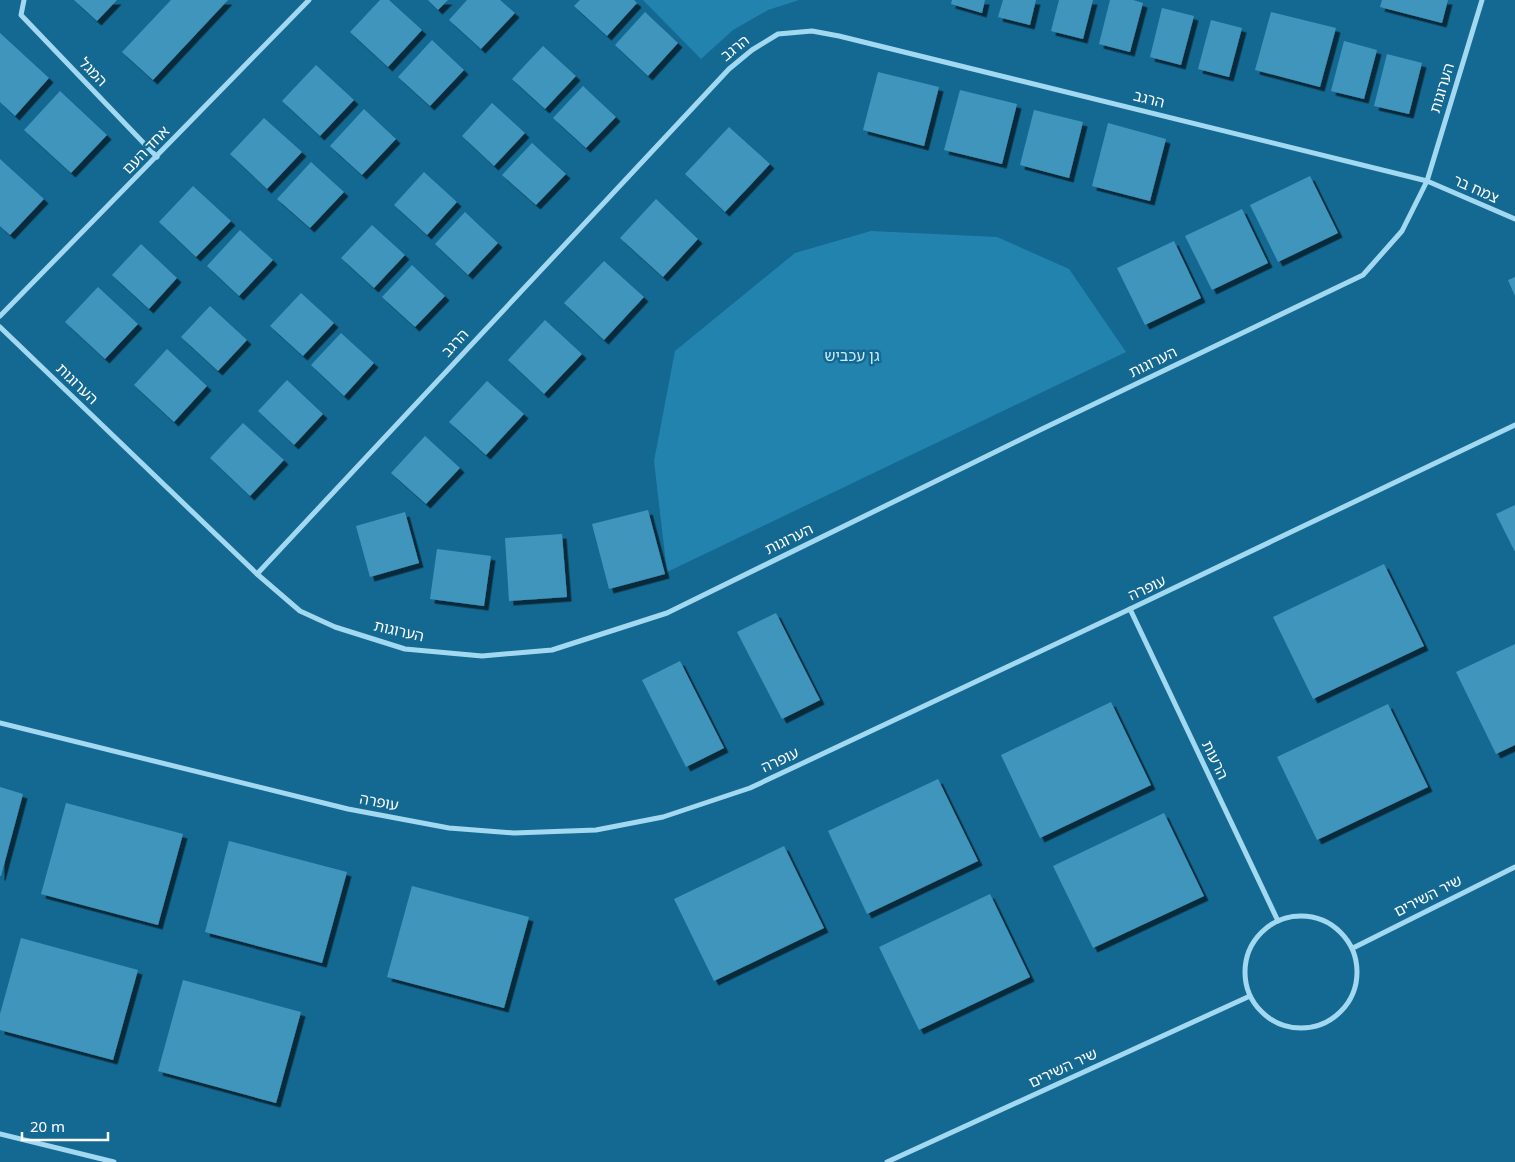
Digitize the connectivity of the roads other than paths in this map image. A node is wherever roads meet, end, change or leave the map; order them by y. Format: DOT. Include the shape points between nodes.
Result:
graph roads {
  1 [pos="24,0"];
  2 [pos="309,0"];
  3 [pos="1482,0"];
  4 [pos="157,156"];
  5 [pos="1427,181"];
  6 [pos="1515,219"];
  7 [pos="0,316"];
  8 [pos="0,327"];
  9 [pos="1515,425"];
  10 [pos="257,574"];
  11 [pos="1130,610"];
  12 [pos="0,723"];
  13 [pos="1515,867"];
  14 [pos="1278,921"];
  15 [pos="1353,948"];
  16 [pos="1250,996"];
  17 [pos="0,1134"];
  18 [pos="114,1162"];
  19 [pos="887,1162"];
  1 -- 4 [label="street, המגל" via="21,15"];
  2 -- 4 [label="street, אחד העם"];
  3 -- 5 [label="street, הערוגות"];
  4 -- 7 [label="street, אחד העם"];
  5 -- 6 [label="street, צמח בר"];
  5 -- 10 [label="street, הערוגות" via="1402,231 1363,275 667,613 552,650 482,656 405,649 335,627 300,611"];
  5 -- 10 [label="street, הרגב" via="839,36 812,31 778,34 729,69"];
  8 -- 10 [label="street, הערוגות"];
  9 -- 11 [label="street, עופרה"];
  11 -- 12 [label="street, עופרה" via="750,788 663,817 596,830 514,833 449,828 348,809"];
  11 -- 14 [label="street, הרעות"];
  13 -- 15 [label="street, שיר השירים"];
  14 -- 15 [label="street" via="1297,916 1318,918 1331,924"];
  14 -- 16 [label="street" via="1260,934 1248,951 1245,982"];
  15 -- 16 [label="street" via="1358,974 1355,993 1345,1009 1326,1024 1308,1028 1280,1025 1264,1015"];
  16 -- 19 [label="street, שיר השירים"];
  17 -- 18 [label="street"];
}
